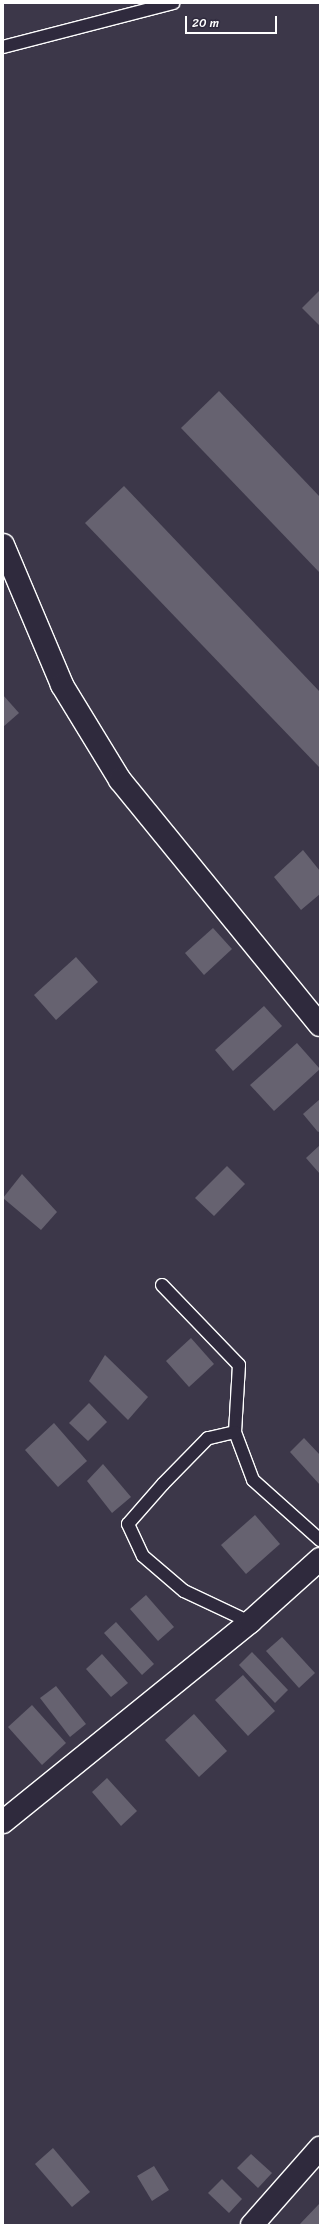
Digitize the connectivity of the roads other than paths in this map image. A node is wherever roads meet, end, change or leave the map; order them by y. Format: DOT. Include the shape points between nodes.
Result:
graph roads {
  1 [pos="173,3"];
  2 [pos="3,47"];
  3 [pos="3,545"];
  4 [pos="320,1025"];
  5 [pos="162,1285"];
  6 [pos="235,1432"];
  7 [pos="320,1540"];
  8 [pos="320,1559"];
  9 [pos="250,1622"];
  10 [pos="3,1822"];
  11 [pos="320,2148"];
  12 [pos="252,2225"];
  1 -- 2 [label="lane"];
  3 -- 4 [label="street" via="62,685 120,780"];
  5 -- 6 [label="lane" via="239,1364"];
  6 -- 7 [label="lane" via="253,1480"];
  6 -- 9 [label="lane" via="208,1438 128,1524 143,1556 184,1591"];
  8 -- 9 [label="street"];
  9 -- 10 [label="street"];
  11 -- 12 [label="street"];
}
